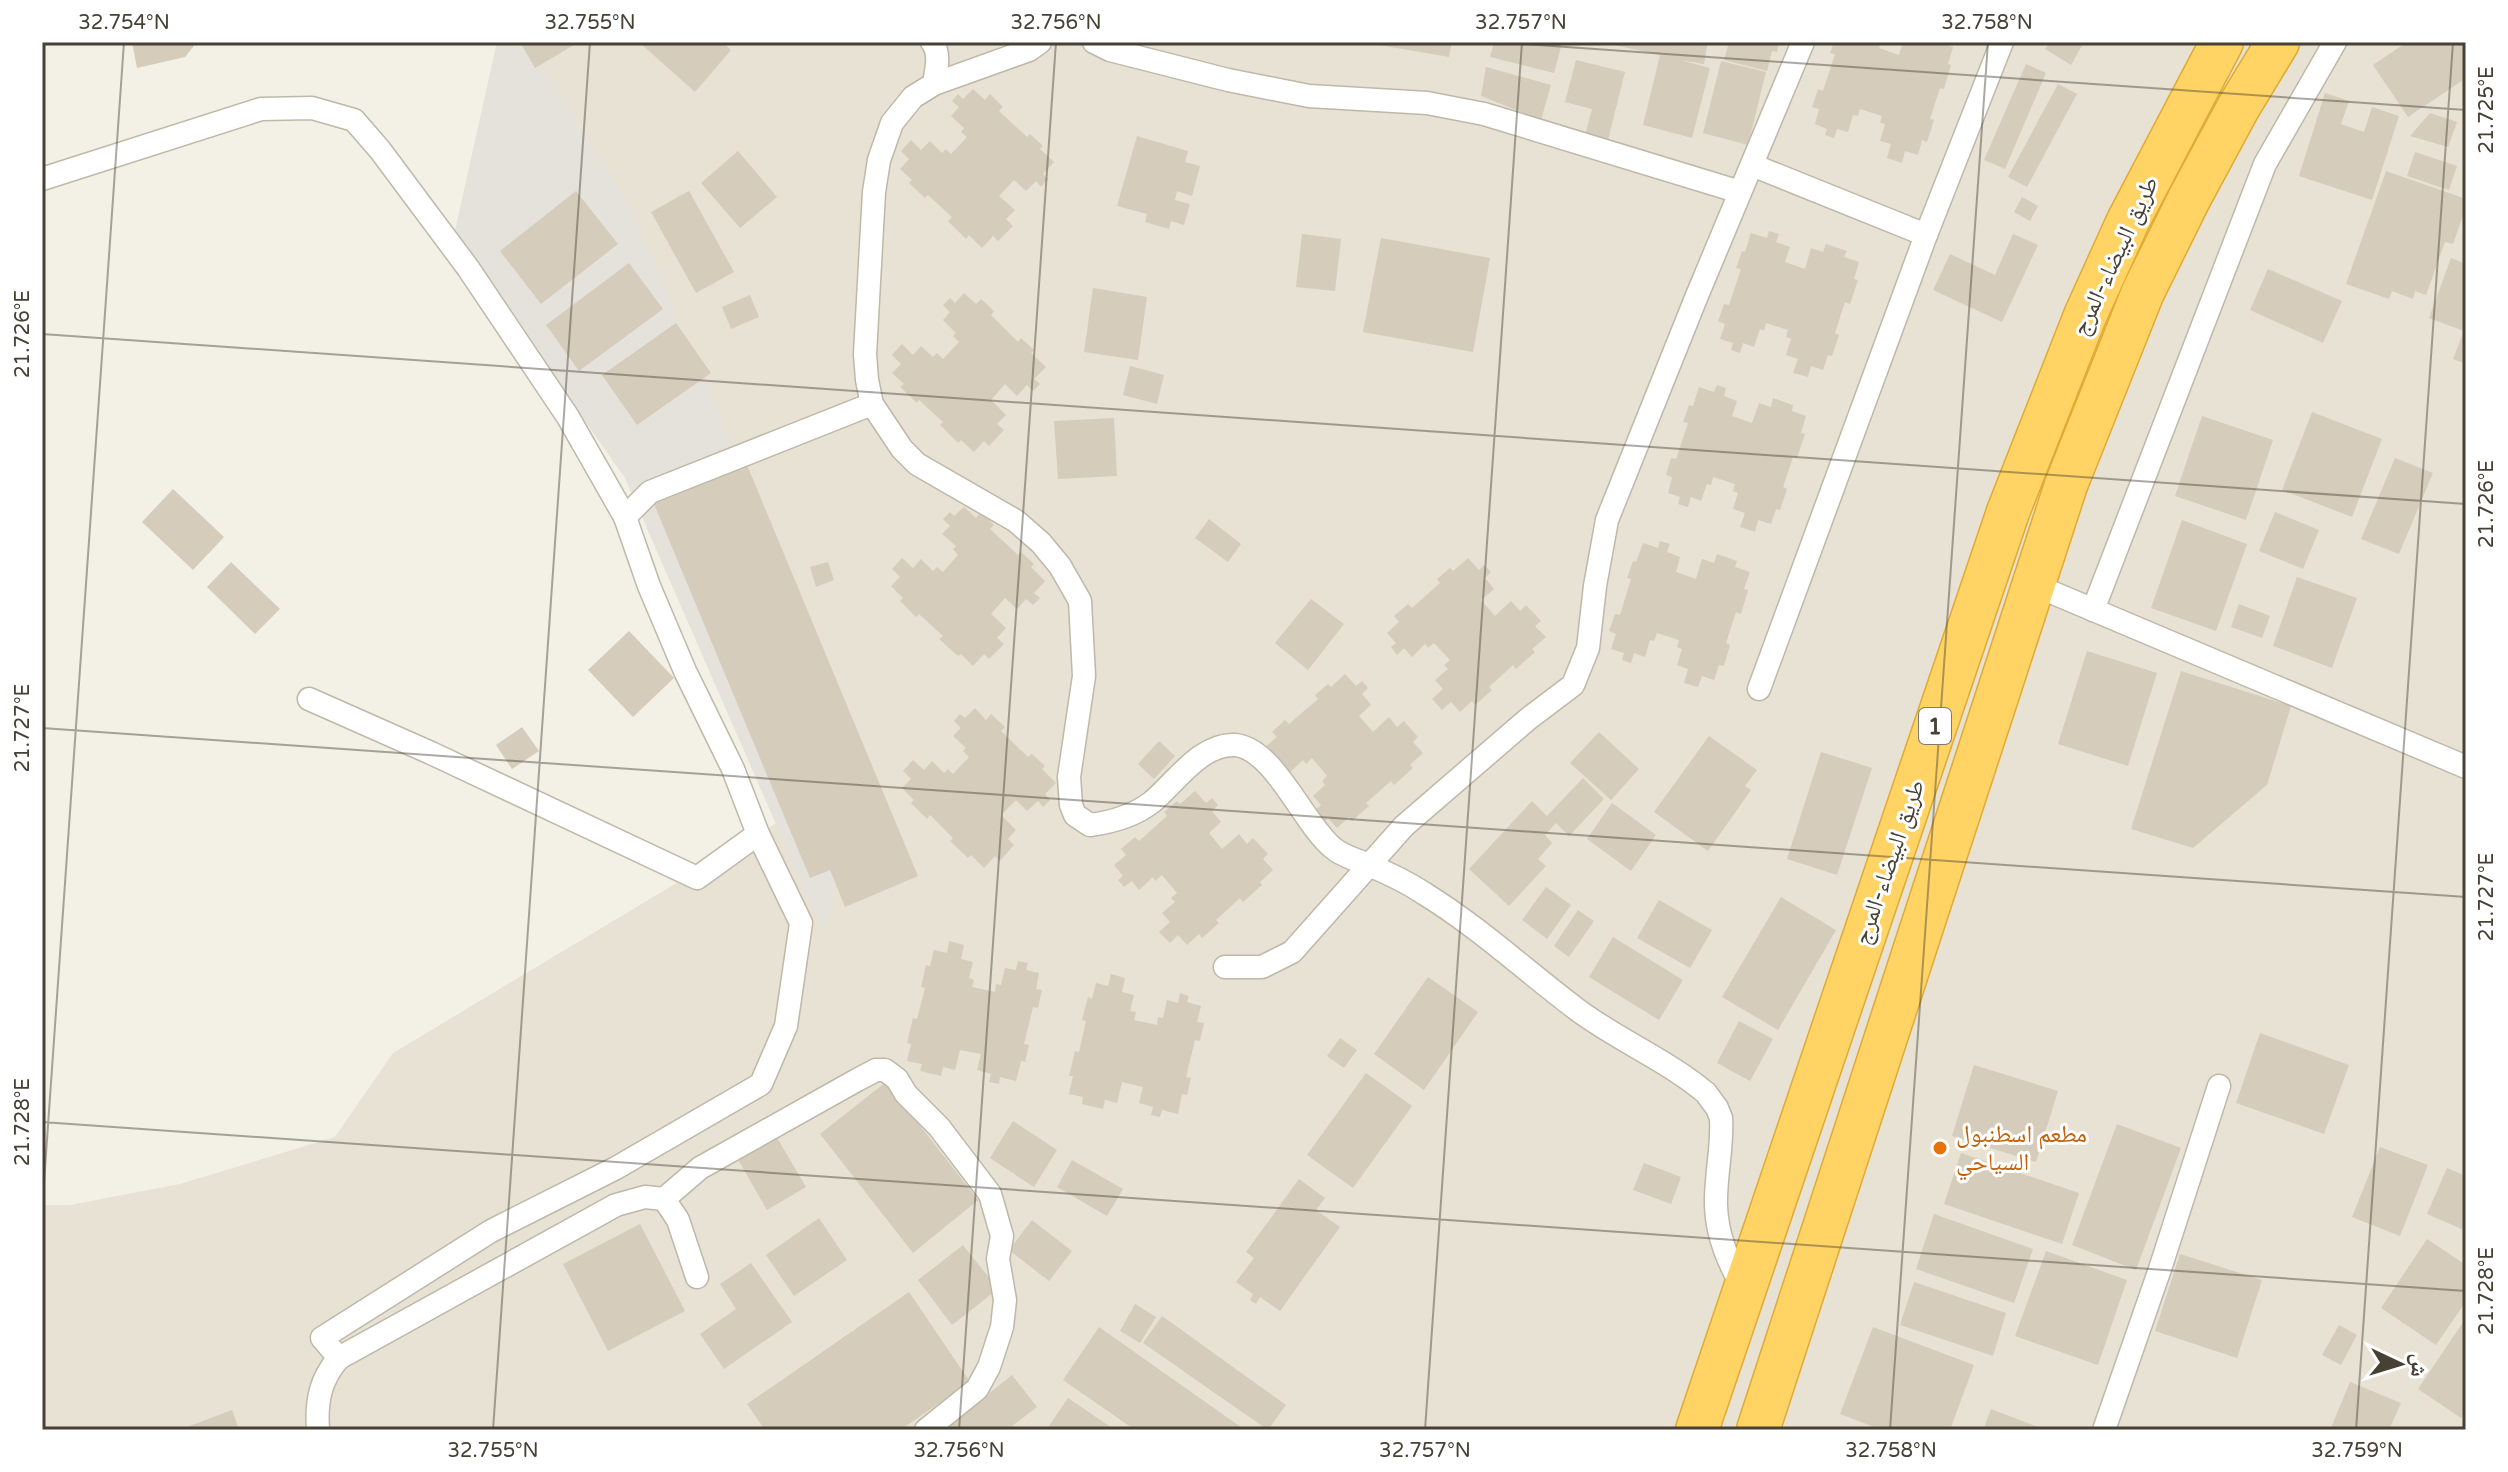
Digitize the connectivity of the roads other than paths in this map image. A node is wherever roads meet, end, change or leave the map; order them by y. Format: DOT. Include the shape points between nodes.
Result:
graph roads {
  1 [pos="932,42"];
  2 [pos="1040,42"];
  3 [pos="1094,42"];
  4 [pos="1803,42"];
  5 [pos="2222,42"];
  6 [pos="2278,42"];
  7 [pos="2335,42"];
  8 [pos="1996,44"];
  9 [pos="934,84"];
  10 [pos="1752,165"];
  11 [pos="42,179"];
  12 [pos="1740,192"];
  13 [pos="1926,235"];
  14 [pos="872,404"];
  15 [pos="625,517"];
  16 [pos="2032,584"];
  17 [pos="2093,610"];
  18 [pos="1759,689"];
  19 [pos="309,699"];
  20 [pos="2466,767"];
  21 [pos="758,834"];
  22 [pos="1368,864"];
  23 [pos="1225,967"];
  24 [pos="2219,1086"];
  25 [pos="664,1199"];
  26 [pos="697,1277"];
  27 [pos="1744,1291"];
  28 [pos="339,1358"];
  29 [pos="318,1430"];
  30 [pos="926,1430"];
  31 [pos="1697,1430"];
  32 [pos="1758,1430"];
  33 [pos="2104,1430"];
  1 -- 9 [label="street" via="938,64"];
  2 -- 9 [label="street"];
  3 -- 12 [label="street" via="1228,80 1309,96 1427,103 1484,114"];
  4 -- 10 [label="street"];
  5 -- 27 [label="highway, طريق البيضاء-المرج / 1" via="2128,221 2040,428"];
  6 -- 16 [label="highway, طريق البيضاء-المرج / 1" via="2143,292"];
  7 -- 17 [label="street" via="2265,164"];
  8 -- 13 [label="street"];
  9 -- 14 [label="street" via="913,97 892,123 879,160 865,354"];
  10 -- 12 [label="street"];
  10 -- 13 [label="street"];
  11 -- 15 [label="street" via="261,109 312,108 354,120 468,268 568,417"];
  12 -- 22 [label="street" via="1607,520 1588,648 1573,685 1416,816"];
  13 -- 18 [label="street"];
  14 -- 15 [label="street" via="650,492"];
  14 -- 22 [label="street" via="917,464 1016,521 1041,543 1080,601 1084,676 1069,777 1075,815 1090,825 1132,814 1206,754 1239,745 1270,768 1335,851"];
  15 -- 21 [label="street" via="649,586"];
  16 -- 17 [label="street"];
  16 -- 32 [label="highway, طريق البيضاء-المرج / 1"];
  17 -- 20 [label="street"];
  19 -- 21 [label="street" via="697,878"];
  21 -- 28 [label="street" via="801,923 786,1026 761,1084 616,1168 491,1231 322,1338"];
  22 -- 23 [label="street" via="1292,952 1262,967"];
  22 -- 27 [label="street" via="1457,914 1581,1013 1706,1093 1721,1118 1719,1232"];
  24 -- 33 [label="street"];
  25 -- 26 [label="street" via="678,1220"];
  25 -- 28 [label="street" via="645,1197 616,1205"];
  25 -- 30 [label="street" via="700,1168 876,1070 892,1073 990,1194 1002,1236 998,1259 1005,1300 989,1367 977,1389"];
  27 -- 31 [label="highway, طريق البيضاء-المرج / 1"];
  28 -- 29 [label="street" via="321,1390"];
}
